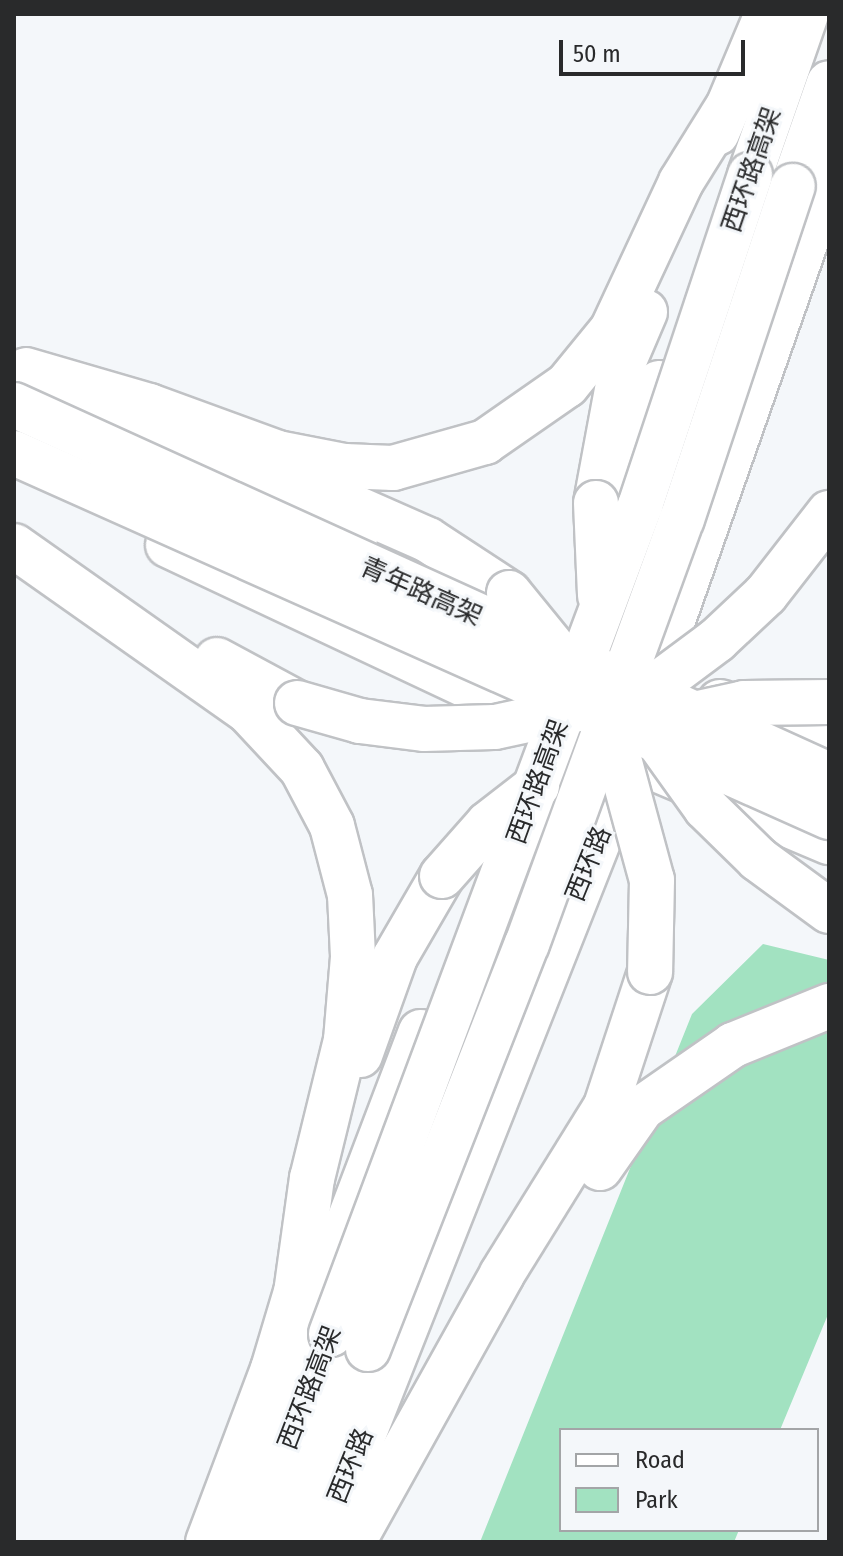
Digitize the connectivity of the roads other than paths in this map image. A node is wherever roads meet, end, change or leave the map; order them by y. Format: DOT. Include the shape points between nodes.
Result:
graph roads {
  1 [pos="767,14"];
  2 [pos="787,14"];
  3 [pos="806,14"];
  4 [pos="829,83"];
  5 [pos="727,108"];
  6 [pos="829,175"];
  7 [pos="17,379"];
  8 [pos="14,453"];
  9 [pos="14,472"];
  10 [pos="829,513"];
  11 [pos="14,534"];
  12 [pos="14,546"];
  13 [pos="570,637"];
  14 [pos="654,674"];
  15 [pos="829,702"];
  16 [pos="540,720"];
  17 [pos="829,746"];
  18 [pos="632,756"];
  19 [pos="829,775"];
  20 [pos="829,817"];
  21 [pos="829,842"];
  22 [pos="829,911"];
  23 [pos="829,1006"];
  24 [pos="295,1300"];
  25 [pos="432,1395"];
  26 [pos="208,1542"];
  27 [pos="226,1542"];
  28 [pos="250,1542"];
  29 [pos="293,1542"];
  30 [pos="321,1542"];
  31 [pos="353,1542"];
  1 -- 5 [label="main road"];
  2 -- 13 [label="main road"];
  3 -- 28 [label="main road, 西环路高架, bridge" via="635,521"];
  4 -- 29 [label="main road, 西环路高架, bridge" via="682,519 527,944"];
  5 -- 7 [label="main road" via="681,182 612,330 567,385 485,442 393,468 345,466 278,453 149,406"];
  5 -- 22 [label="main road, bridge" via="621,368 596,503 600,593 637,707 668,758 706,808 758,859"];
  6 -- 14 [label="main road, 西环路"];
  7 -- 13 [label="main road"];
  7 -- 19 [label="main road, 青年路高架, bridge"];
  7 -- 25 [label="main road, bridge" via="428,540 509,593 569,667 612,733 652,880 650,972 606,1106"];
  8 -- 20 [label="main road, 青年路高架, bridge"];
  9 -- 16 [label="main road"];
  10 -- 11 [label="main road, bridge" via="766,594 662,681 567,716 495,727 424,729 360,721 297,703 252,681"];
  12 -- 24 [label="main road" via="248,711 302,769 332,826 350,895 353,957 346,1040 312,1178"];
  13 -- 14 [label="main road"];
  13 -- 16 [label="main road"];
  14 -- 17 [label="main road"];
  14 -- 18 [label="main road, 西环路"];
  15 -- 24 [label="main road, bridge" via="744,703 677,718 557,771 488,824 442,876 395,957 345,1095"];
  16 -- 18 [label="main road"];
  16 -- 27 [label="main road"];
  18 -- 21 [label="main road"];
  18 -- 30 [label="main road, 西环路"];
  23 -- 25 [label="main road" via="733,1045 642,1108 484,1334"];
  24 -- 26 [label="main road"];
  25 -- 31 [label="main road"];
}
